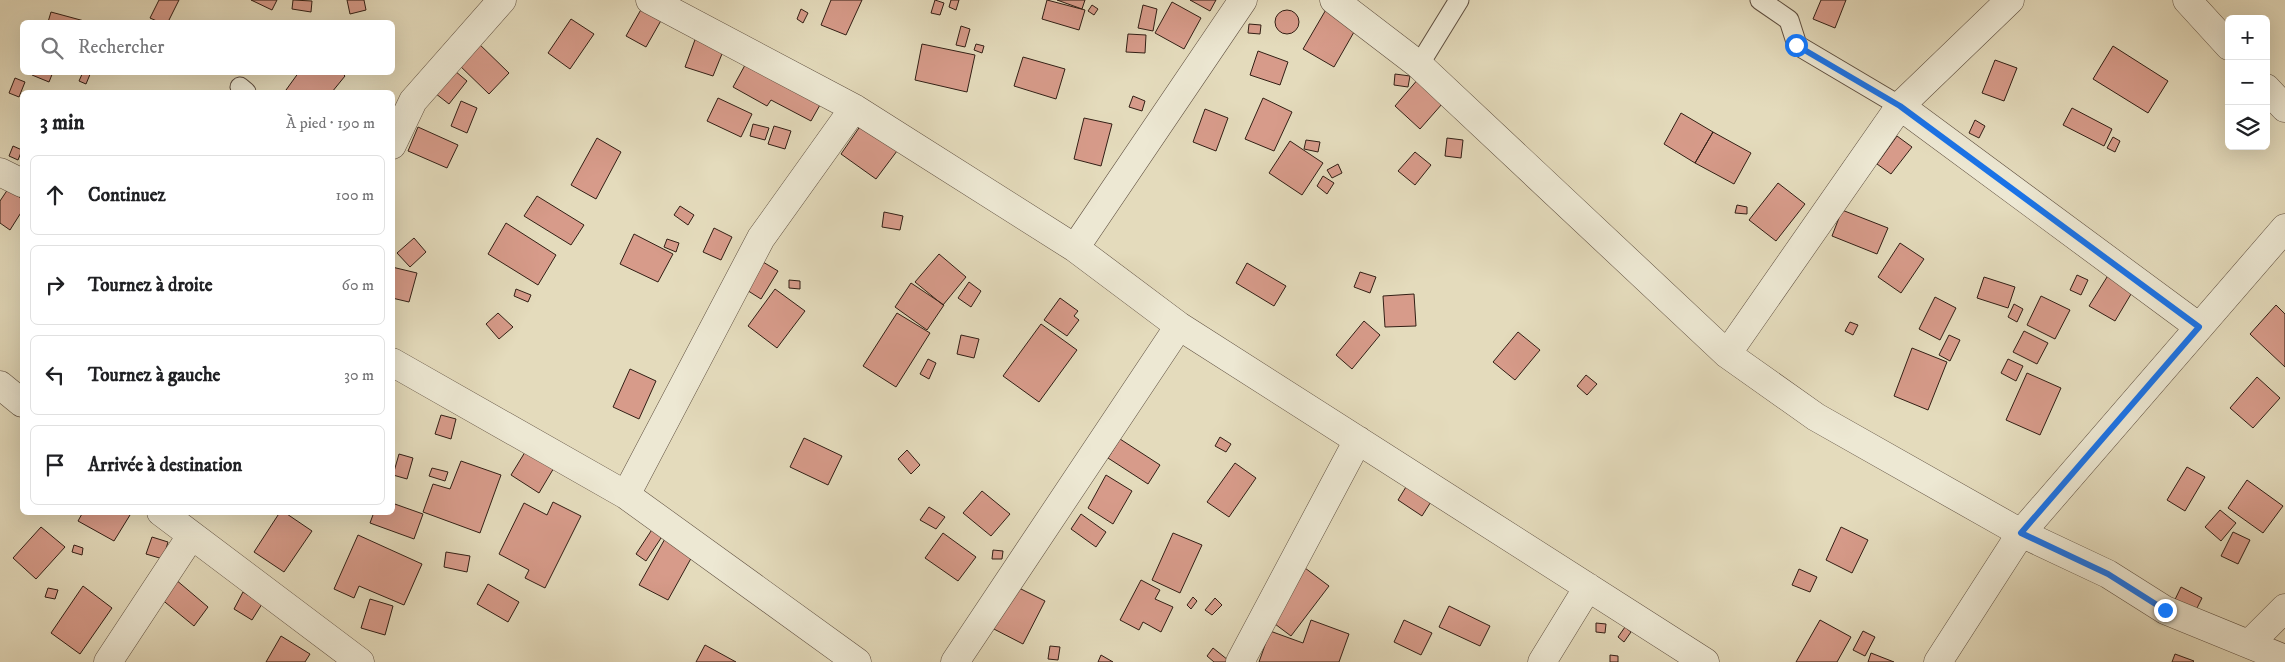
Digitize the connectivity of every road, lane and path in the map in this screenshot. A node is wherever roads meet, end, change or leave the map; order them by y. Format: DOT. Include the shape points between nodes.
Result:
graph roads {
  1 [pos="502,0"];
  2 [pos="650,0"];
  3 [pos="1242,0"];
  4 [pos="1334,0"];
  5 [pos="1458,0"];
  6 [pos="1760,0"];
  7 [pos="2010,0"];
  8 [pos="2187,0"];
  9 [pos="2225,42"];
  10 [pos="1419,65"];
  11 [pos="2270,92"];
  12 [pos="1900,106"];
  13 [pos="854,108"];
  14 [pos="2285,108"];
  15 [pos="395,139"];
  16 [pos="0,172"];
  17 [pos="20,182"];
  18 [pos="2285,228"];
  19 [pos="1076,248"];
  20 [pos="1179,326"];
  21 [pos="2199,327"];
  22 [pos="1726,354"];
  23 [pos="395,364"];
  24 [pos="0,385"];
  25 [pos="20,401"];
  26 [pos="1358,440"];
  27 [pos="626,495"];
  28 [pos="165,515"];
  29 [pos="2021,533"];
  30 [pos="190,536"];
  31 [pos="1588,587"];
  32 [pos="2285,608"];
  33 [pos="2249,644"];
  34 [pos="2285,659"];
  35 [pos="108,662"];
  36 [pos="360,662"];
  37 [pos="858,662"];
  38 [pos="955,662"];
  39 [pos="1240,662"];
  40 [pos="1542,662"];
  41 [pos="1705,662"];
  42 [pos="1938,662"];
  1 -- 15 [label="street" via="413,101"];
  2 -- 13 [label="street"];
  3 -- 19 [label="street"];
  4 -- 10 [label="street"];
  5 -- 10 [label="lane"];
  6 -- 12 [label="lane" via="1789,20 1796,45"];
  7 -- 12 [label="street"];
  8 -- 9 [label="street"];
  10 -- 22 [label="street"];
  11 -- 14 [label="street"];
  12 -- 21 [label="street"];
  12 -- 22 [label="street"];
  13 -- 19 [label="street"];
  13 -- 27 [label="street" via="761,238"];
  16 -- 17 [label="street"];
  18 -- 21 [label="street"];
  19 -- 20 [label="street"];
  20 -- 26 [label="street"];
  20 -- 38 [label="street"];
  21 -- 29 [label="street"];
  22 -- 29 [label="street" via="1816,417"];
  23 -- 27 [label="street"];
  24 -- 25 [label="street"];
  26 -- 31 [label="street"];
  26 -- 39 [label="street"];
  27 -- 37 [label="street"];
  28 -- 30 [label="street"];
  29 -- 33 [label="street" via="2108,574 2165,610"];
  29 -- 42 [label="street"];
  30 -- 35 [label="street"];
  30 -- 36 [label="street"];
  31 -- 40 [label="street"];
  31 -- 41 [label="street"];
  32 -- 33 [label="street"];
  33 -- 34 [label="street"];
}
